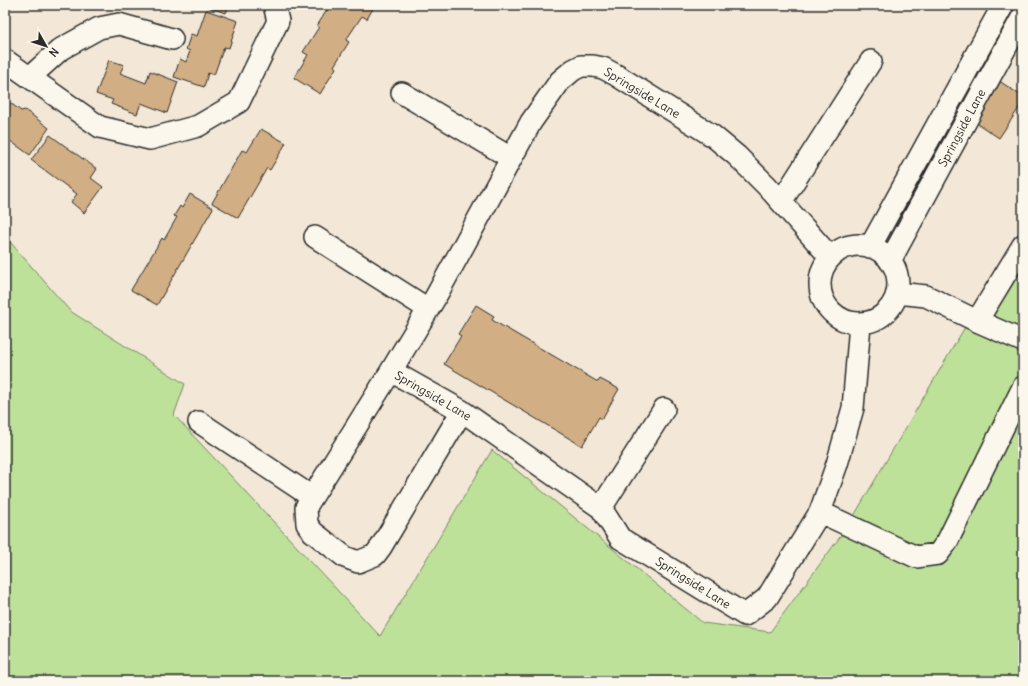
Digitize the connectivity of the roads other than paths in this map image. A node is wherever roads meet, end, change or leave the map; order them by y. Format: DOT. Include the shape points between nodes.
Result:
graph roads {
  1 [pos="274,5"];
  2 [pos="1003,5"];
  3 [pos="1023,16"];
  4 [pos="172,39"];
  5 [pos="5,60"];
  6 [pos="871,61"];
  7 [pos="30,78"];
  8 [pos="402,93"];
  9 [pos="511,158"];
  10 [pos="781,202"];
  11 [pos="315,237"];
  12 [pos="1023,245"];
  13 [pos="870,247"];
  14 [pos="830,257"];
  15 [pos="890,261"];
  16 [pos="897,293"];
  17 [pos="428,309"];
  18 [pos="977,321"];
  19 [pos="860,324"];
  20 [pos="1023,341"];
  21 [pos="391,371"];
  22 [pos="1023,387"];
  23 [pos="664,410"];
  24 [pos="462,411"];
  25 [pos="199,422"];
  26 [pos="312,497"];
  27 [pos="601,508"];
  28 [pos="820,512"];
  1 -- 7 [label="street" via="278,21 239,102 198,126 150,139 100,127"];
  2 -- 13 [label="street, Springside Lane"];
  3 -- 15 [label="street, Springside Lane"];
  4 -- 7 [label="street" via="119,24 98,28 61,49"];
  5 -- 7 [label="street"];
  6 -- 10 [label="street"];
  8 -- 9 [label="street"];
  9 -- 10 [label="street, Springside Lane" via="531,122 560,81 581,66 593,66 616,75 713,136 737,156"];
  9 -- 17 [label="street, Springside Lane"];
  10 -- 14 [label="street, Springside Lane"];
  11 -- 17 [label="street"];
  12 -- 18 [label="street"];
  13 -- 14 [label="street" via="848,246"];
  13 -- 15 [label="street" via="878,249"];
  14 -- 19 [label="street" via="820,275 819,285 825,305 840,319"];
  15 -- 16 [label="street" via="897,273"];
  16 -- 18 [label="street" via="926,296"];
  16 -- 19 [label="street" via="893,303 879,318"];
  17 -- 21 [label="street, Springside Lane"];
  18 -- 20 [label="street"];
  19 -- 28 [label="street, Springside Lane" via="853,408"];
  21 -- 24 [label="street, Springside Lane"];
  21 -- 26 [label="street"];
  22 -- 28 [label="street" via="947,542 938,554 916,557"];
  23 -- 27 [label="street"];
  24 -- 26 [label="street" via="375,555 358,562 345,557 313,532 307,524 306,507"];
  24 -- 27 [label="street, Springside Lane"];
  25 -- 26 [label="street"];
  27 -- 28 [label="street, Springside Lane" via="620,538 745,615 767,598"];
}
